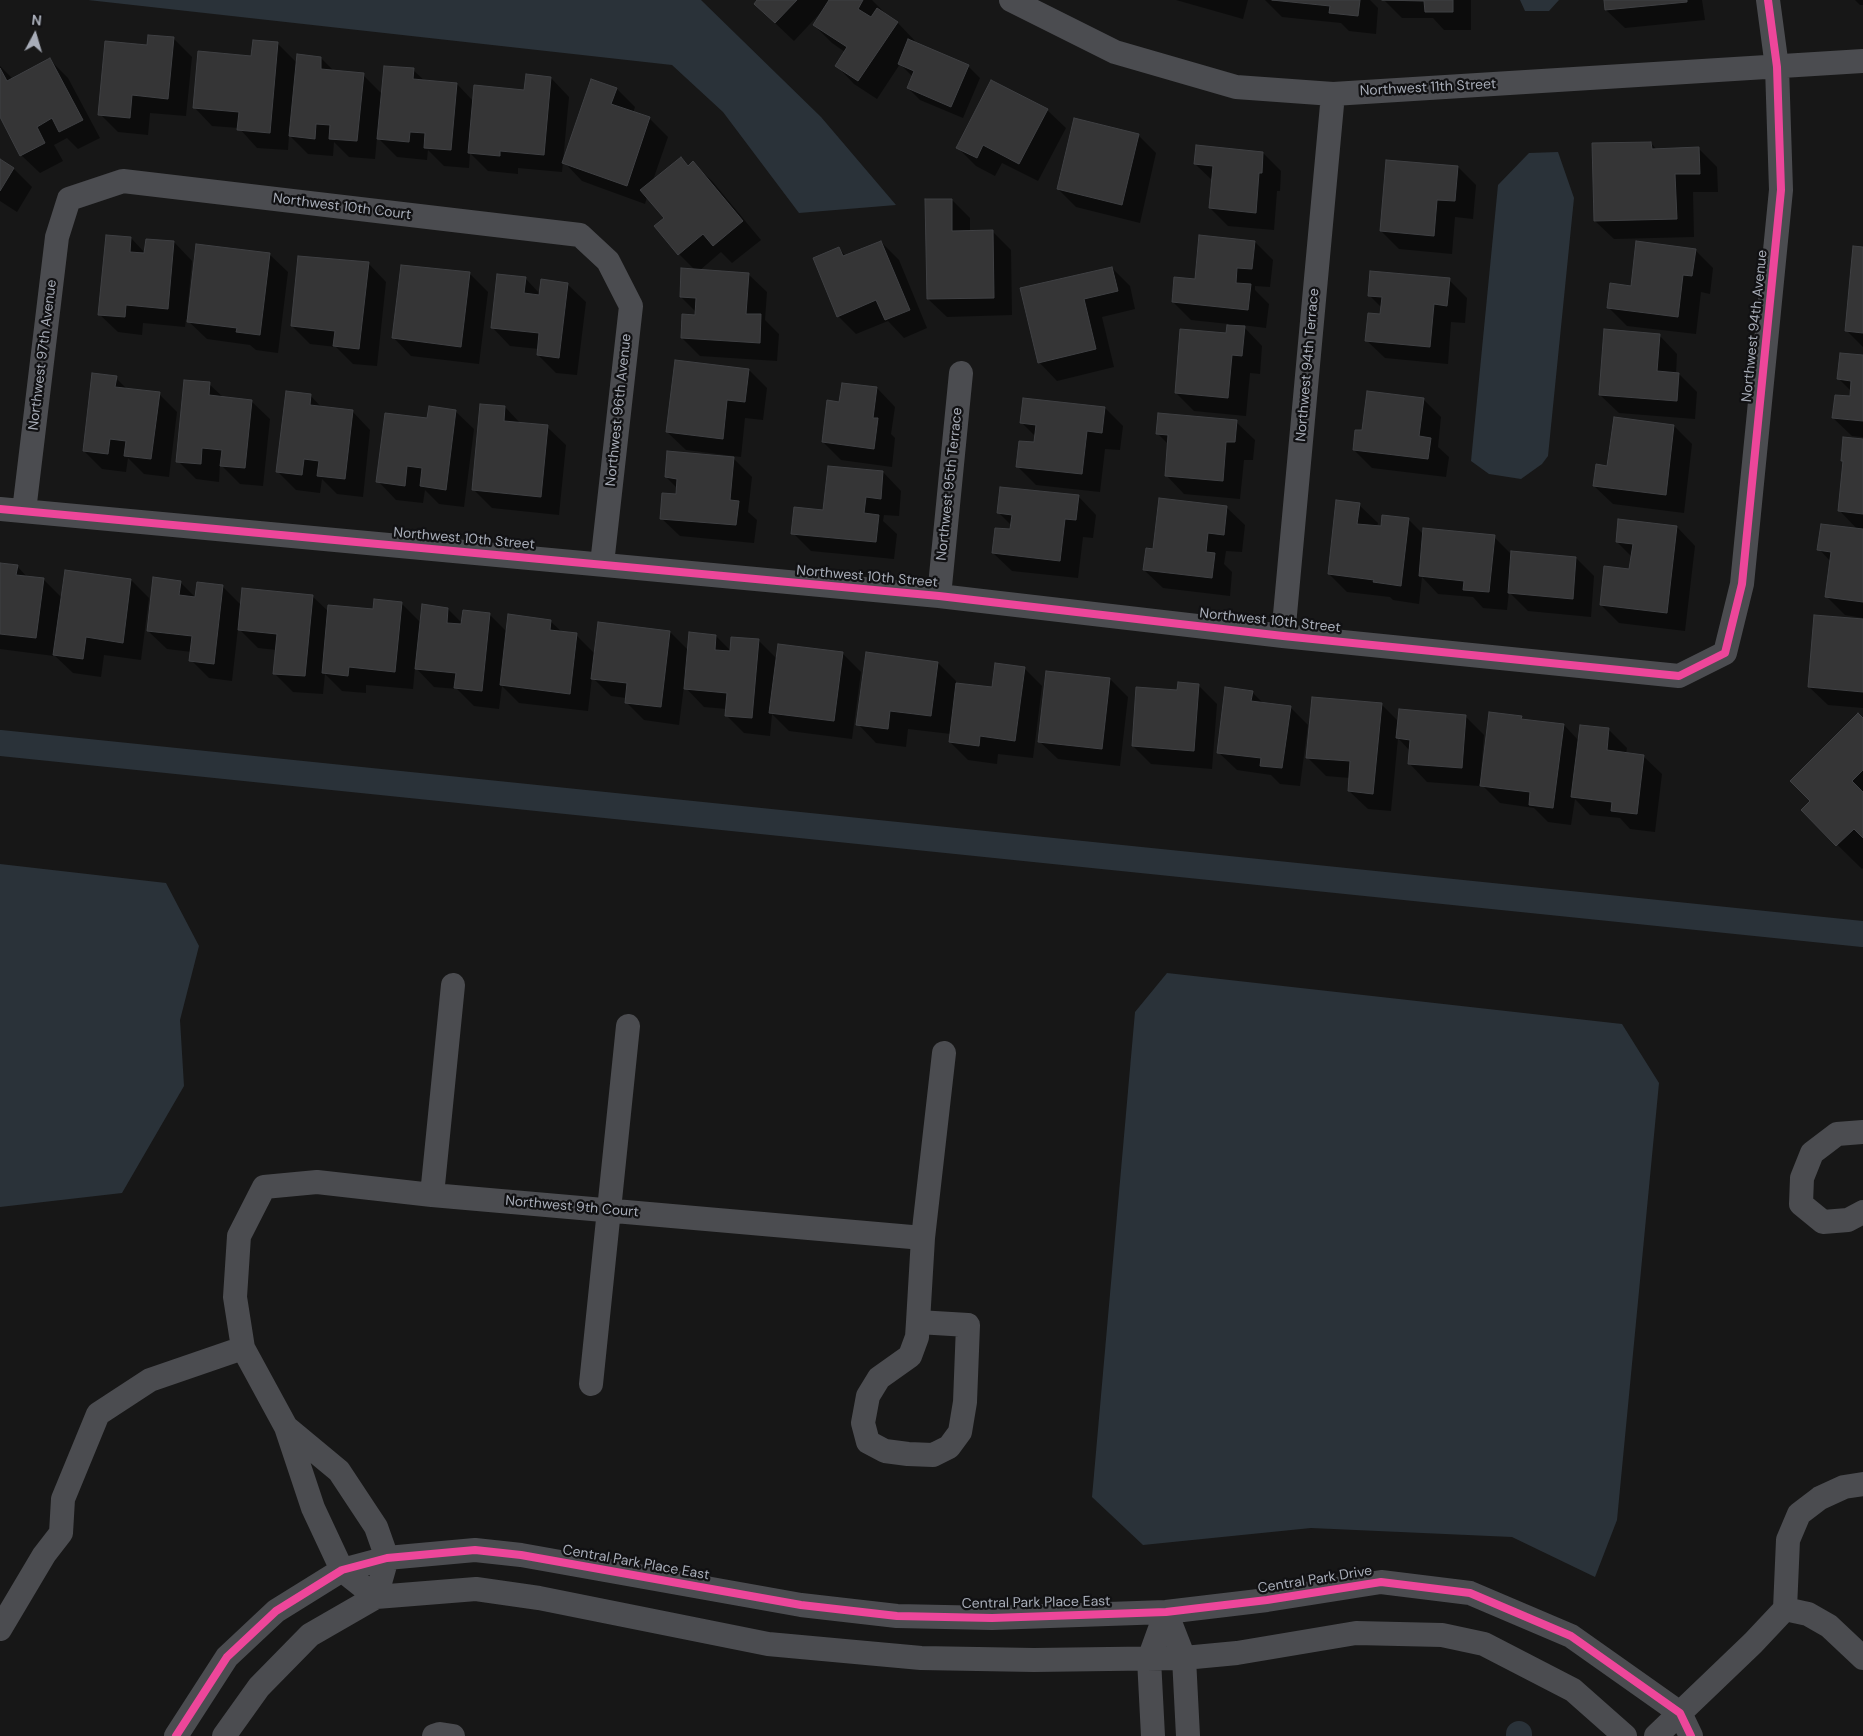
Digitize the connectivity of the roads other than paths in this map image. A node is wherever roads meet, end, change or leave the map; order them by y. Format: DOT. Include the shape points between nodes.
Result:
graph roads {
  1 [pos="1011,0"];
  2 [pos="1768,0"];
  3 [pos="1863,61"];
  4 [pos="1778,67"];
  5 [pos="1333,94"];
  6 [pos="69,199"];
  7 [pos="608,261"];
  8 [pos="961,373"];
  9 [pos="0,509"];
  10 [pos="24,512"];
  11 [pos="602,564"];
  12 [pos="939,596"];
  13 [pos="1283,636"];
  14 [pos="1725,653"];
  15 [pos="453,985"];
  16 [pos="628,1026"];
  17 [pos="944,1053"];
  18 [pos="1863,1132"];
  19 [pos="432,1195"];
  20 [pos="609,1211"];
  21 [pos="1863,1212"];
  22 [pos="922,1238"];
  23 [pos="918,1322"];
  24 [pos="243,1348"];
  25 [pos="591,1384"];
  26 [pos="286,1427"];
  27 [pos="1863,1484"];
  28 [pos="387,1558"];
  29 [pos="342,1570"];
  30 [pos="376,1597"];
  31 [pos="1784,1609"];
  32 [pos="1166,1612"];
  33 [pos="0,1629"];
  34 [pos="1184,1658"];
  35 [pos="1863,1658"];
  36 [pos="1149,1659"];
  37 [pos="1680,1713"];
  38 [pos="176,1736"];
  39 [pos="224,1736"];
  40 [pos="434,1736"];
  41 [pos="453,1736"];
  42 [pos="1153,1736"];
  43 [pos="1188,1736"];
  44 [pos="1625,1736"];
  45 [pos="1656,1736"];
  46 [pos="1692,1736"];
  1 -- 5 [label="street, Northwest 11th Street" via="1116,52 1236,87"];
  2 -- 4 [label="street, Northwest 94th Avenue"];
  3 -- 4 [label="street, Northwest 11th Street"];
  4 -- 5 [label="street, Northwest 11th Street"];
  4 -- 14 [label="street, Northwest 94th Avenue" via="1781,190 1742,584"];
  5 -- 13 [label="street, Northwest 94th Terrace"];
  6 -- 7 [label="street, Northwest 10th Court" via="123,181 132,182 580,235"];
  6 -- 10 [label="street, Northwest 97th Avenue" via="57,237"];
  7 -- 11 [label="street, Northwest 96th Avenue" via="631,306"];
  8 -- 12 [label="street, Northwest 95th Terrace"];
  9 -- 10 [label="street, Northwest 10th Street"];
  10 -- 11 [label="street, Northwest 10th Street"];
  11 -- 12 [label="street, Northwest 10th Street"];
  12 -- 13 [label="street, Northwest 10th Street"];
  13 -- 14 [label="street, Northwest 10th Street" via="1679,676"];
  15 -- 19 [label="street"];
  16 -- 20 [label="street"];
  17 -- 22 [label="street"];
  18 -- 21 [label="street" via="1838,1134 1812,1153 1802,1178 1801,1204 1823,1222 1848,1220"];
  19 -- 20 [label="street, Northwest 9th Court"];
  19 -- 24 [label="street" via="316,1182 264,1187 239,1236 235,1297"];
  20 -- 22 [label="street, Northwest 9th Court"];
  20 -- 25 [label="street"];
  22 -- 23 [label="street"];
  23 -- 23 [label="street" via="910,1356 879,1378 868,1396 863,1423 868,1442 885,1451 933,1455 949,1447 960,1432 965,1402 968,1325"];
  24 -- 26 [label="street"];
  24 -- 33 [label="street" via="150,1380 98,1414 63,1500 61,1533 44,1555"];
  26 -- 28 [label="street" via="339,1471 376,1527"];
  26 -- 29 [label="street" via="313,1508"];
  27 -- 31 [label="street" via="1836,1490 1799,1514 1788,1540"];
  28 -- 29 [label="street, Central Park Place East"];
  28 -- 30 [label="street"];
  28 -- 32 [label="street, Central Park Place East" via="475,1550 522,1555 801,1605 897,1616 992,1618"];
  29 -- 30 [label="street"];
  29 -- 38 [label="street, Central Park Place East" via="276,1611 227,1658"];
  30 -- 36 [label="street" via="476,1589 539,1598 768,1644 921,1658"];
  30 -- 39 [label="street" via="310,1635 259,1687"];
  31 -- 35 [label="street" via="1808,1614 1829,1626"];
  31 -- 37 [label="street"];
  32 -- 34 [label="street"];
  32 -- 36 [label="street"];
  32 -- 37 [label="street, Central Park Drive" via="1381,1582 1470,1593 1571,1636"];
  34 -- 36 [label="street"];
  34 -- 43 [label="street"];
  34 -- 44 [label="street" via="1237,1653 1356,1632 1442,1635 1484,1644 1573,1690"];
  36 -- 42 [label="street"];
  37 -- 45 [label="street"];
  37 -- 46 [label="street, Central Park Drive"];
  40 -- 41 [label="street"];
}
